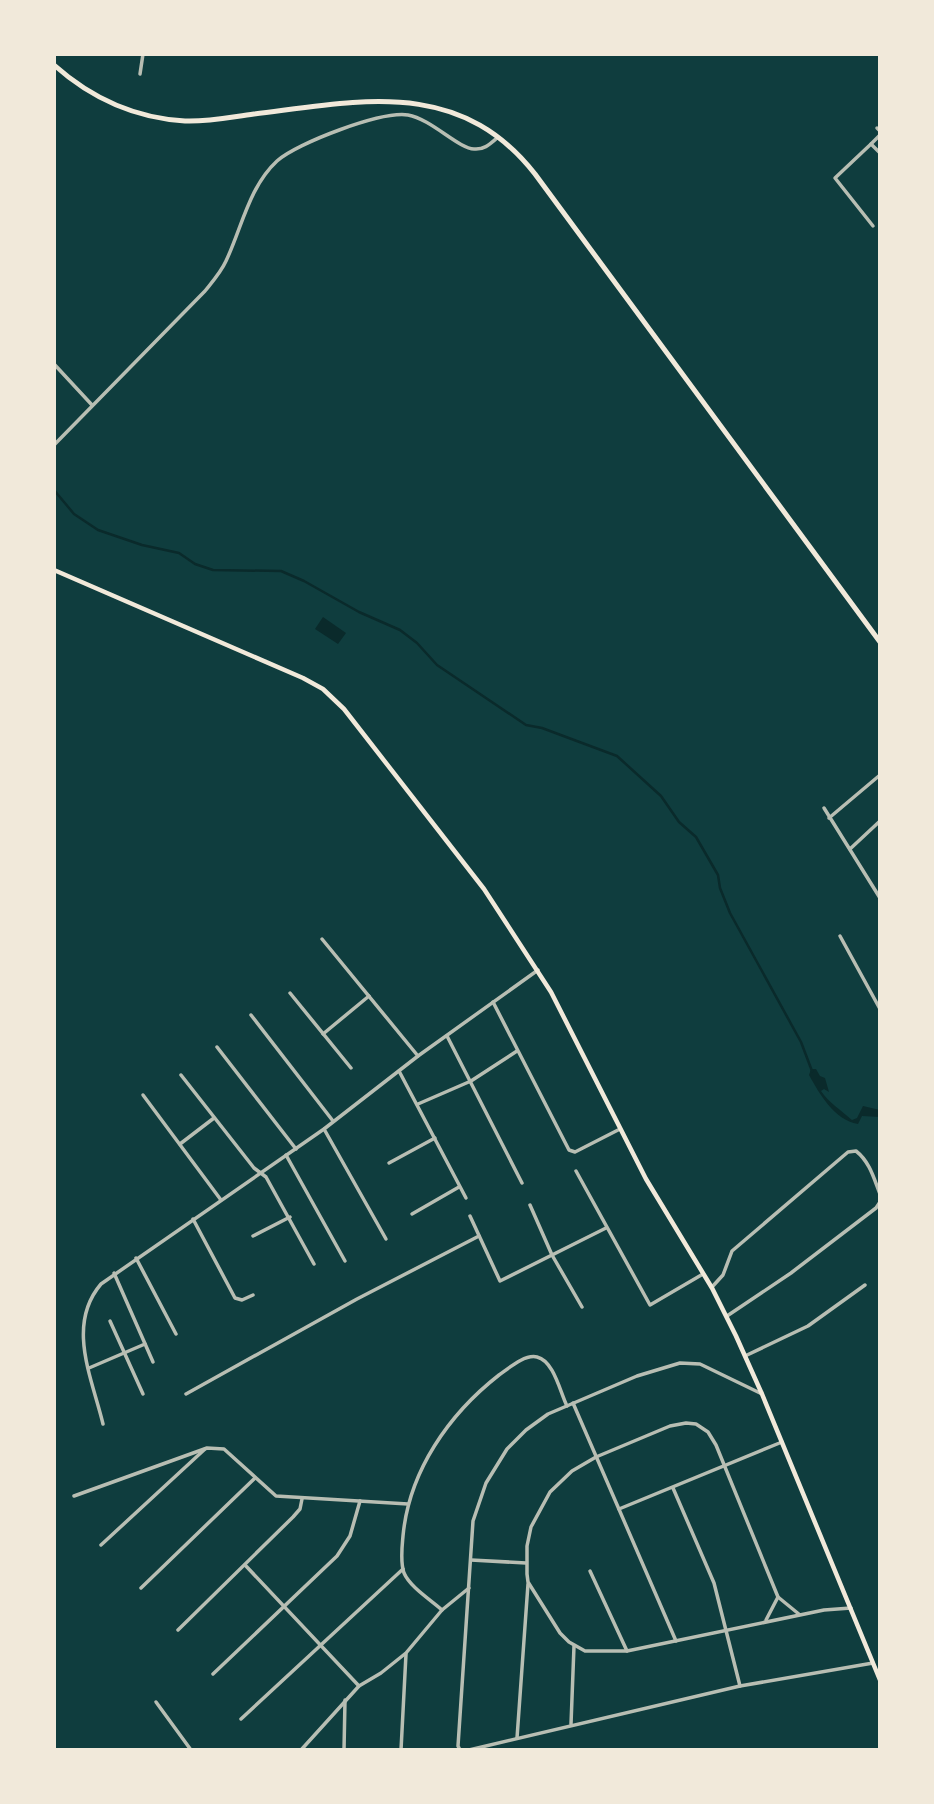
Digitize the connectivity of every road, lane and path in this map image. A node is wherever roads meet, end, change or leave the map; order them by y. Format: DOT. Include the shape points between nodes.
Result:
graph roads {
  1 [pos="143,54"];
  2 [pos="54,65"];
  3 [pos="140,74"];
  4 [pos="879,131"];
  5 [pos="499,137"];
  6 [pos="871,144"];
  7 [pos="880,153"];
  8 [pos="873,226"];
  9 [pos="54,364"];
  10 [pos="92,405"];
  11 [pos="54,445"];
  12 [pos="54,570"];
  13 [pos="880,642"];
  14 [pos="880,775"];
  15 [pos="824,808"];
  16 [pos="829,818"];
  17 [pos="880,821"];
  18 [pos="850,849"];
  19 [pos="879,895"];
  20 [pos="840,936"];
  21 [pos="321,939"];
  22 [pos="538,970"];
  23 [pos="290,993"];
  24 [pos="369,996"];
  25 [pos="493,1002"];
  26 [pos="880,1009"];
  27 [pos="251,1015"];
  28 [pos="323,1034"];
  29 [pos="447,1036"];
  30 [pos="217,1047"];
  31 [pos="517,1051"];
  32 [pos="418,1056"];
  33 [pos="351,1068"];
  34 [pos="399,1071"];
  35 [pos="181,1074"];
  36 [pos="471,1081"];
  37 [pos="143,1095"];
  38 [pos="418,1104"];
  39 [pos="214,1117"];
  40 [pos="333,1122"];
  41 [pos="324,1129"];
  42 [pos="620,1129"];
  43 [pos="435,1138"];
  44 [pos="180,1144"];
  45 [pos="296,1149"];
  46 [pos="286,1155"];
  47 [pos="389,1163"];
  48 [pos="576,1171"];
  49 [pos="260,1173"];
  50 [pos="522,1183"];
  51 [pos="460,1187"];
  52 [pos="880,1195"];
  53 [pos="466,1198"];
  54 [pos="221,1200"];
  55 [pos="880,1202"];
  56 [pos="530,1205"];
  57 [pos="412,1214"];
  58 [pos="470,1216"];
  59 [pos="290,1217"];
  60 [pos="193,1219"];
  61 [pos="606,1228"];
  62 [pos="253,1236"];
  63 [pos="479,1236"];
  64 [pos="386,1240"];
  65 [pos="552,1255"];
  66 [pos="136,1258"];
  67 [pos="345,1261"];
  68 [pos="314,1264"];
  69 [pos="114,1273"];
  70 [pos="703,1274"];
  71 [pos="865,1285"];
  72 [pos="712,1288"];
  73 [pos="253,1295"];
  74 [pos="582,1307"];
  75 [pos="727,1316"];
  76 [pos="110,1321"];
  77 [pos="176,1334"];
  78 [pos="145,1343"];
  79 [pos="124,1353"];
  80 [pos="745,1356"];
  81 [pos="153,1362"];
  82 [pos="89,1368"];
  83 [pos="143,1394"];
  84 [pos="186,1394"];
  85 [pos="762,1394"];
  86 [pos="573,1403"];
  87 [pos="566,1406"];
  88 [pos="103,1424"];
  89 [pos="782,1442"];
  90 [pos="207,1448"];
  91 [pos="596,1457"];
  92 [pos="725,1467"];
  93 [pos="255,1478"];
  94 [pos="673,1488"];
  95 [pos="74,1496"];
  96 [pos="302,1499"];
  97 [pos="360,1500"];
  98 [pos="409,1504"];
  99 [pos="619,1509"];
  100 [pos="101,1545"];
  101 [pos="471,1560"];
  102 [pos="526,1563"];
  103 [pos="245,1565"];
  104 [pos="403,1569"];
  105 [pos="590,1571"];
  106 [pos="528,1582"];
  107 [pos="141,1588"];
  108 [pos="469,1588"];
  109 [pos="778,1597"];
  110 [pos="284,1606"];
  111 [pos="852,1608"];
  112 [pos="442,1610"];
  113 [pos="800,1615"];
  114 [pos="766,1621"];
  115 [pos="727,1629"];
  116 [pos="178,1630"];
  117 [pos="676,1641"];
  118 [pos="321,1645"];
  119 [pos="574,1646"];
  120 [pos="627,1651"];
  121 [pos="406,1653"];
  122 [pos="873,1662"];
  123 [pos="213,1674"];
  124 [pos="880,1680"];
  125 [pos="359,1686"];
  126 [pos="740,1686"];
  127 [pos="345,1700"];
  128 [pos="156,1702"];
  129 [pos="241,1719"];
  130 [pos="572,1724"];
  131 [pos="517,1738"];
  132 [pos="460,1749"];
  133 [pos="191,1750"];
  134 [pos="301,1750"];
  135 [pos="344,1750"];
  136 [pos="401,1750"];
  137 [pos="469,1750"];
  1 -- 3 [label="street"];
  2 -- 5 [label="main road" via="113,104 164,119 202,121 334,104 398,101 451,111"];
  4 -- 6 [label="street"];
  5 -- 10 [label="street" via="481,149 468,149 424,120 396,115 310,141 290,152 258,185 214,279"];
  5 -- 13 [label="main road" via="535,174"];
  6 -- 7 [label="street"];
  6 -- 8 [label="street" via="835,178"];
  9 -- 10 [label="street"];
  10 -- 11 [label="street"];
  12 -- 22 [label="main road" via="310,681 331,695 467,866"];
  14 -- 16 [label="street"];
  15 -- 16 [label="street"];
  16 -- 18 [label="street"];
  17 -- 18 [label="street"];
  18 -- 19 [label="street"];
  20 -- 26 [label="street"];
  21 -- 24 [label="street"];
  22 -- 25 [label="street"];
  22 -- 42 [label="main road"];
  23 -- 28 [label="street"];
  24 -- 28 [label="street"];
  24 -- 32 [label="street"];
  25 -- 29 [label="street"];
  25 -- 31 [label="street"];
  27 -- 40 [label="street"];
  28 -- 33 [label="street"];
  29 -- 32 [label="street"];
  29 -- 36 [label="street"];
  30 -- 45 [label="street"];
  31 -- 36 [label="street"];
  31 -- 42 [label="street" via="570,1151"];
  32 -- 34 [label="street"];
  34 -- 38 [label="street"];
  34 -- 40 [label="street"];
  35 -- 39 [label="street"];
  36 -- 38 [label="street"];
  36 -- 50 [label="street"];
  37 -- 44 [label="street"];
  38 -- 43 [label="street"];
  39 -- 44 [label="street"];
  39 -- 49 [label="street"];
  40 -- 41 [label="street"];
  41 -- 45 [label="street"];
  41 -- 64 [label="street"];
  42 -- 70 [label="main road"];
  43 -- 47 [label="street"];
  43 -- 51 [label="street"];
  44 -- 54 [label="street"];
  45 -- 46 [label="street"];
  46 -- 49 [label="street"];
  46 -- 67 [label="street"];
  48 -- 61 [label="street"];
  49 -- 54 [label="street"];
  49 -- 59 [label="street"];
  51 -- 53 [label="street"];
  51 -- 57 [label="street"];
  52 -- 72 [label="street" via="867,1163 859,1153 848,1152 732,1251"];
  54 -- 60 [label="street"];
  55 -- 75 [label="street" via="791,1273"];
  56 -- 65 [label="street"];
  58 -- 63 [label="street"];
  59 -- 62 [label="street"];
  59 -- 68 [label="street"];
  60 -- 66 [label="street"];
  60 -- 73 [label="street" via="235,1298"];
  61 -- 65 [label="street"];
  61 -- 70 [label="street" via="650,1305"];
  63 -- 65 [label="street" via="500,1281"];
  63 -- 84 [label="street"];
  65 -- 74 [label="street"];
  66 -- 69 [label="street"];
  66 -- 77 [label="street"];
  69 -- 78 [label="street"];
  69 -- 82 [label="street" via="95,1290 84,1314 82,1337"];
  70 -- 72 [label="main road"];
  71 -- 80 [label="street" via="808,1326"];
  72 -- 75 [label="main road"];
  75 -- 80 [label="main road"];
  76 -- 79 [label="street"];
  78 -- 79 [label="street"];
  78 -- 81 [label="street"];
  79 -- 82 [label="street"];
  79 -- 83 [label="street"];
  80 -- 85 [label="main road"];
  82 -- 88 [label="street"];
  85 -- 86 [label="street" via="700,1364 685,1363 637,1376"];
  85 -- 89 [label="main road"];
  86 -- 87 [label="street"];
  86 -- 91 [label="street"];
  87 -- 98 [label="street" via="545,1361 530,1356 513,1366 487,1385 438,1440"];
  87 -- 101 [label="street" via="526,1430 492,1471 473,1521"];
  89 -- 92 [label="street"];
  89 -- 111 [label="main road"];
  90 -- 93 [label="street" via="224,1449"];
  90 -- 95 [label="street"];
  90 -- 100 [label="street"];
  91 -- 92 [label="street" via="662,1429 692,1423 711,1436"];
  91 -- 99 [label="street"];
  91 -- 102 [label="street" via="564,1477 544,1500 531,1527"];
  92 -- 94 [label="street"];
  92 -- 109 [label="street"];
  93 -- 96 [label="street" via="276,1496"];
  93 -- 107 [label="street"];
  94 -- 99 [label="street"];
  94 -- 115 [label="street" via="714,1583"];
  96 -- 97 [label="street"];
  96 -- 103 [label="street" via="298,1512"];
  97 -- 98 [label="street"];
  97 -- 110 [label="street" via="350,1536 337,1556"];
  98 -- 104 [label="street"];
  99 -- 117 [label="street"];
  101 -- 102 [label="street"];
  101 -- 108 [label="street"];
  102 -- 106 [label="street"];
  103 -- 110 [label="street"];
  103 -- 116 [label="street"];
  104 -- 112 [label="street" via="407,1579"];
  104 -- 118 [label="street"];
  105 -- 120 [label="street"];
  106 -- 119 [label="street" via="560,1633"];
  106 -- 131 [label="street"];
  108 -- 112 [label="street"];
  108 -- 132 [label="street"];
  109 -- 113 [label="street"];
  109 -- 114 [label="street"];
  110 -- 118 [label="street"];
  110 -- 123 [label="street"];
  111 -- 113 [label="street"];
  111 -- 122 [label="main road"];
  112 -- 121 [label="street"];
  113 -- 114 [label="street"];
  114 -- 115 [label="street"];
  115 -- 117 [label="street"];
  115 -- 126 [label="street"];
  117 -- 120 [label="street"];
  118 -- 125 [label="street"];
  118 -- 129 [label="street"];
  119 -- 120 [label="street" via="591,1652"];
  119 -- 130 [label="street"];
  121 -- 125 [label="street"];
  121 -- 136 [label="street"];
  122 -- 124 [label="main road"];
  122 -- 126 [label="street"];
  125 -- 127 [label="street"];
  126 -- 130 [label="street"];
  127 -- 134 [label="street"];
  127 -- 135 [label="street"];
  128 -- 133 [label="street"];
  130 -- 131 [label="street"];
  131 -- 137 [label="street"];
}
